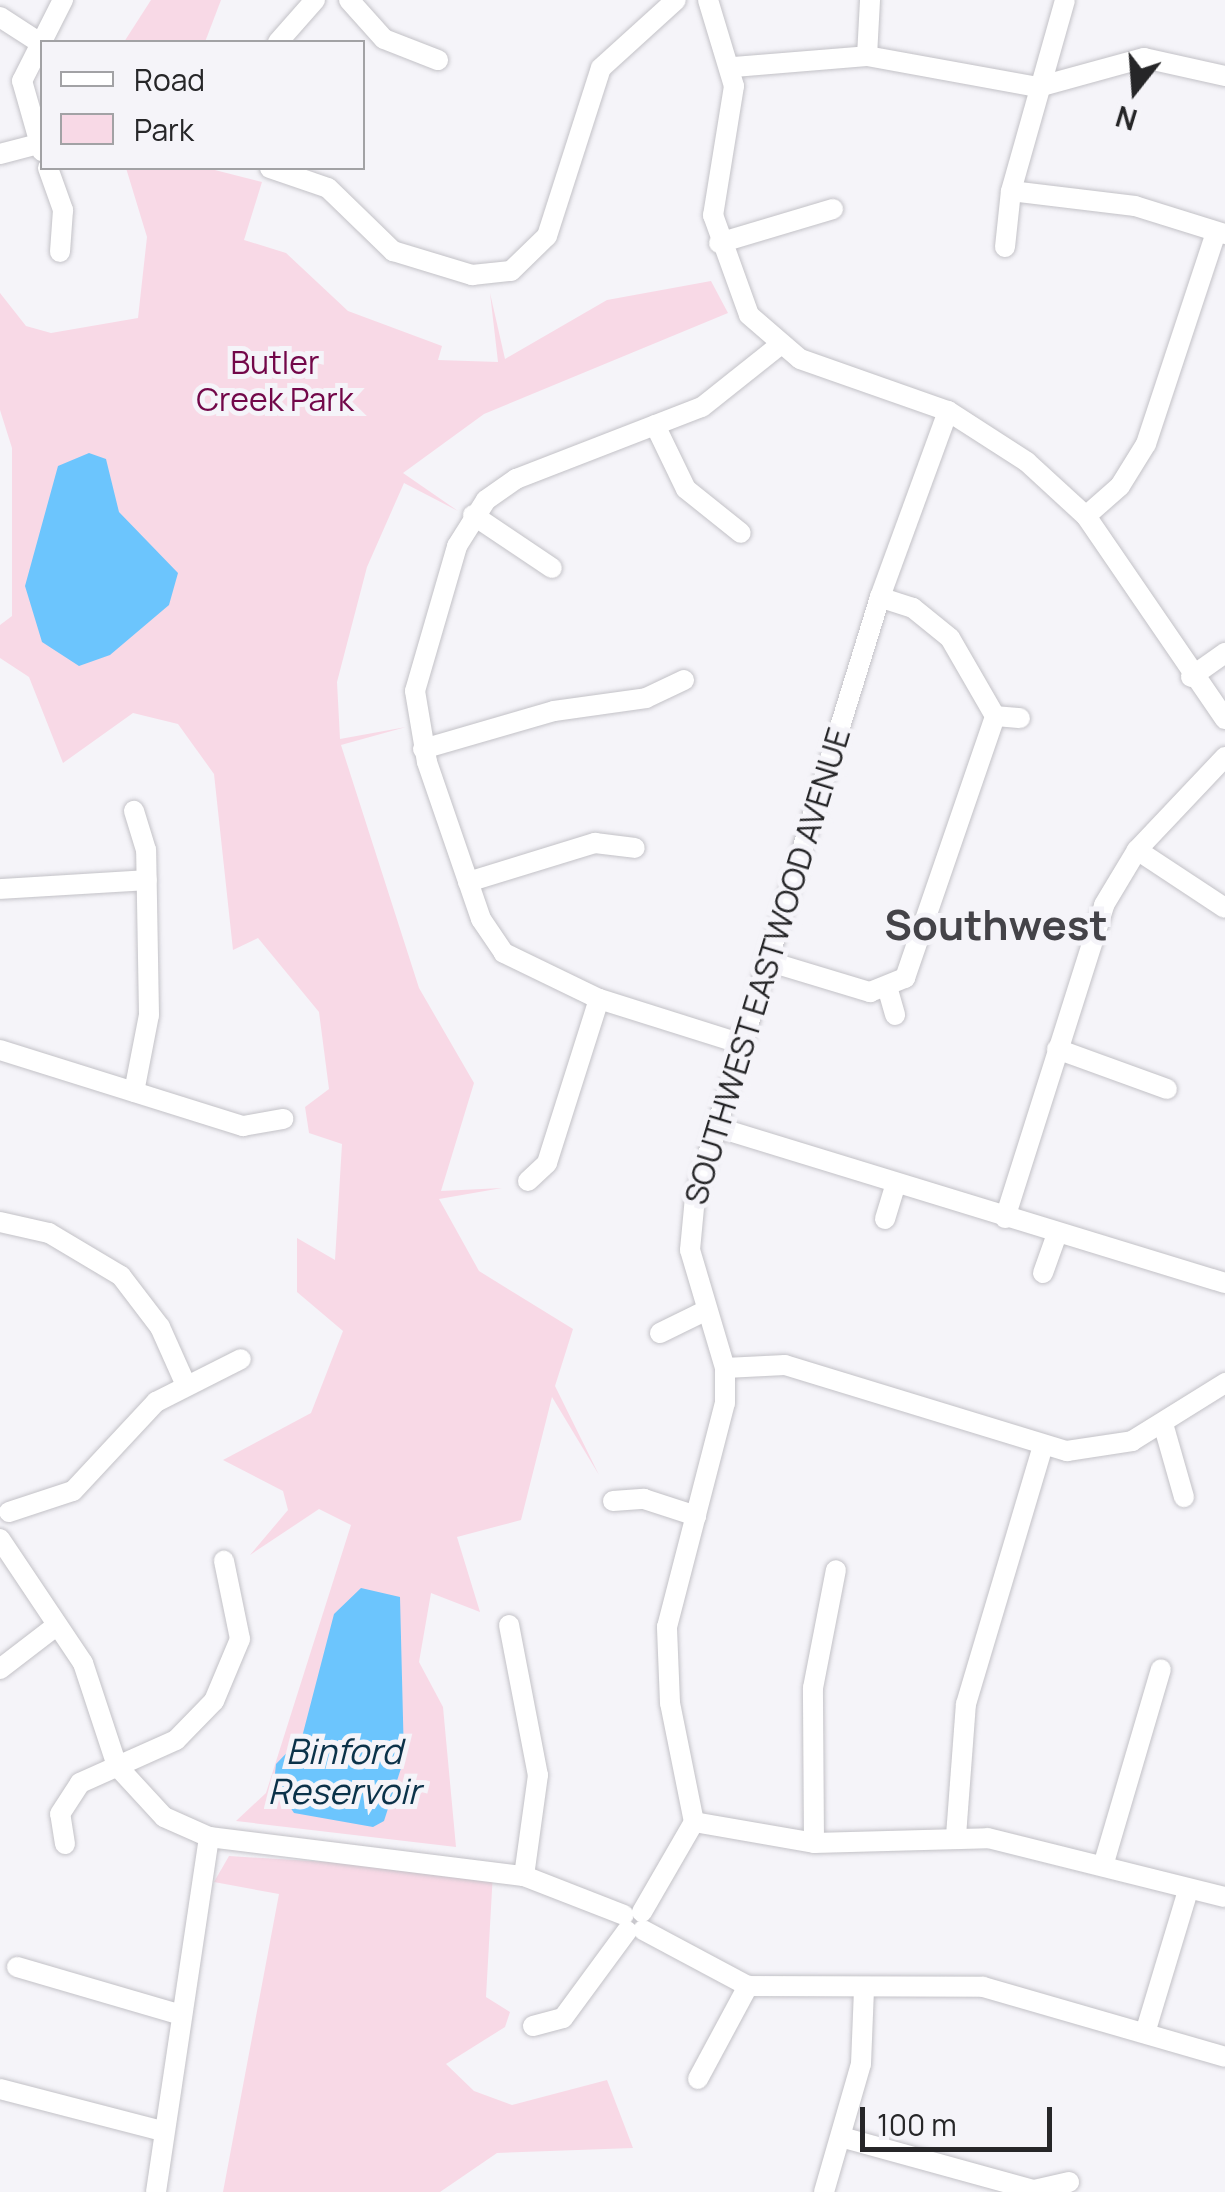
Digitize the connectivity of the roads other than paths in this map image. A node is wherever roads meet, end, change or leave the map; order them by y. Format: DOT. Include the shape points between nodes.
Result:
graph roads {
  1 [pos="63,0"];
  2 [pos="315,0"];
  3 [pos="349,0"];
  4 [pos="676,0"];
  5 [pos="708,0"];
  6 [pos="870,0"];
  7 [pos="1065,0"];
  8 [pos="0,16"];
  9 [pos="280,40"];
  10 [pos="37,41"];
  11 [pos="867,56"];
  12 [pos="438,60"];
  13 [pos="734,67"];
  14 [pos="1225,76"];
  15 [pos="1038,87"];
  16 [pos="40,141"];
  17 [pos="40,146"];
  18 [pos="0,154"];
  19 [pos="49,170"];
  20 [pos="276,170"];
  21 [pos="1011,191"];
  22 [pos="833,209"];
  23 [pos="1220,233"];
  24 [pos="719,242"];
  25 [pos="1005,246"];
  26 [pos="60,252"];
  27 [pos="780,345"];
  28 [pos="948,411"];
  29 [pos="655,425"];
  30 [pos="472,515"];
  31 [pos="1086,516"];
  32 [pos="741,533"];
  33 [pos="552,568"];
  34 [pos="880,597"];
  35 [pos="1225,653"];
  36 [pos="1191,676"];
  37 [pos="684,680"];
  38 [pos="995,716"];
  39 [pos="1020,718"];
  40 [pos="1225,719"];
  41 [pos="424,749"];
  42 [pos="1225,757"];
  43 [pos="134,810"];
  44 [pos="635,848"];
  45 [pos="1137,850"];
  46 [pos="148,880"];
  47 [pos="468,882"];
  48 [pos="0,889"];
  49 [pos="1225,908"];
  50 [pos="768,961"];
  51 [pos="888,990"];
  52 [pos="599,1000"];
  53 [pos="895,1015"];
  54 [pos="742,1044"];
  55 [pos="1057,1048"];
  56 [pos="0,1050"];
  57 [pos="1167,1088"];
  58 [pos="134,1092"];
  59 [pos="282,1119"];
  60 [pos="716,1127"];
  61 [pos="528,1181"];
  62 [pos="896,1184"];
  63 [pos="1006,1218"];
  64 [pos="885,1219"];
  65 [pos="0,1222"];
  66 [pos="1057,1234"];
  67 [pos="1044,1273"];
  68 [pos="1225,1284"];
  69 [pos="705,1311"];
  70 [pos="660,1333"];
  71 [pos="242,1359"];
  72 [pos="726,1368"];
  73 [pos="1225,1383"];
  74 [pos="186,1385"];
  75 [pos="1164,1427"];
  76 [pos="1042,1446"];
  77 [pos="1184,1497"];
  78 [pos="613,1502"];
  79 [pos="3,1513"];
  80 [pos="696,1516"];
  81 [pos="0,1538"];
  82 [pos="224,1561"];
  83 [pos="836,1570"];
  84 [pos="510,1625"];
  85 [pos="56,1626"];
  86 [pos="0,1669"];
  87 [pos="1161,1669"];
  88 [pos="117,1766"];
  89 [pos="694,1822"];
  90 [pos="956,1836"];
  91 [pos="209,1837"];
  92 [pos="814,1843"];
  93 [pos="65,1844"];
  94 [pos="1103,1866"];
  95 [pos="524,1876"];
  96 [pos="1188,1892"];
  97 [pos="1225,1897"];
  98 [pos="634,1922"];
  99 [pos="17,1967"];
  100 [pos="748,1986"];
  101 [pos="864,1988"];
  102 [pos="178,2014"];
  103 [pos="533,2026"];
  104 [pos="1146,2032"];
  105 [pos="1225,2057"];
  106 [pos="698,2079"];
  107 [pos="0,2089"];
  108 [pos="162,2131"];
  109 [pos="841,2137"];
  110 [pos="1068,2182"];
  111 [pos="156,2192"];
  112 [pos="824,2192"];
  1 -- 10 [label="street"];
  2 -- 9 [label="street"];
  3 -- 12 [label="street" via="384,39"];
  4 -- 20 [label="street" via="601,68 539,250 511,271 472,276 393,250 328,188"];
  5 -- 13 [label="street"];
  6 -- 11 [label="street"];
  7 -- 15 [label="street"];
  8 -- 10 [label="street"];
  10 -- 16 [label="street" via="23,98"];
  11 -- 13 [label="street"];
  11 -- 15 [label="street"];
  13 -- 24 [label="street" via="712,200"];
  14 -- 15 [label="street" via="1144,58"];
  15 -- 21 [label="street"];
  17 -- 18 [label="street"];
  19 -- 26 [label="street" via="63,210"];
  21 -- 23 [label="street" via="1135,206"];
  21 -- 25 [label="street"];
  22 -- 24 [label="street"];
  23 -- 31 [label="street" via="1146,444 1120,486"];
  24 -- 27 [label="street" via="744,308"];
  27 -- 28 [label="street" via="826,371"];
  27 -- 29 [label="street" via="736,388"];
  28 -- 31 [label="street" via="1027,462"];
  28 -- 34 [label="street, SOUTHWEST EASTWOOD AVENUE"];
  29 -- 30 [label="street" via="516,478"];
  29 -- 32 [label="street" via="686,489"];
  30 -- 33 [label="street"];
  30 -- 41 [label="street" via="421,661"];
  31 -- 36 [label="street"];
  34 -- 38 [label="street" via="913,608 950,638"];
  34 -- 50 [label="street, SOUTHWEST EASTWOOD AVENUE"];
  35 -- 36 [label="street"];
  36 -- 40 [label="street"];
  37 -- 41 [label="street" via="646,698 554,711"];
  38 -- 39 [label="street"];
  38 -- 51 [label="street" via="916,960"];
  41 -- 47 [label="street"];
  42 -- 45 [label="street"];
  43 -- 46 [label="street"];
  44 -- 47 [label="street" via="595,844"];
  45 -- 49 [label="street"];
  45 -- 55 [label="street" via="1104,905"];
  46 -- 48 [label="street"];
  46 -- 58 [label="street" via="150,1015"];
  47 -- 52 [label="street" via="504,952"];
  50 -- 51 [label="street"];
  50 -- 54 [label="street, SOUTHWEST EASTWOOD AVENUE"];
  51 -- 53 [label="street"];
  52 -- 54 [label="street"];
  52 -- 61 [label="street" via="548,1163"];
  54 -- 60 [label="street, SOUTHWEST EASTWOOD AVENUE"];
  55 -- 57 [label="street"];
  55 -- 63 [label="street"];
  56 -- 58 [label="street"];
  58 -- 59 [label="street" via="244,1126"];
  60 -- 62 [label="street"];
  60 -- 69 [label="street, SOUTHWEST EASTWOOD AVENUE" via="690,1234"];
  62 -- 63 [label="street"];
  62 -- 64 [label="street"];
  63 -- 66 [label="street"];
  65 -- 74 [label="street" via="49,1232 121,1276 160,1326"];
  66 -- 67 [label="street"];
  66 -- 68 [label="street"];
  69 -- 70 [label="street"];
  69 -- 72 [label="street, SOUTHWEST EASTWOOD AVENUE"];
  71 -- 74 [label="street"];
  72 -- 76 [label="street" via="785,1366"];
  72 -- 80 [label="street, SOUTHWEST EASTWOOD AVENUE" via="720,1437"];
  73 -- 75 [label="street"];
  74 -- 79 [label="street" via="143,1414 73,1491"];
  75 -- 76 [label="street" via="1100,1450"];
  75 -- 77 [label="street"];
  76 -- 90 [label="street" via="966,1704"];
  78 -- 80 [label="street" via="644,1500"];
  80 -- 89 [label="street, SOUTHWEST EASTWOOD AVENUE" via="667,1626 670,1703"];
  81 -- 85 [label="street"];
  82 -- 88 [label="street" via="241,1626 232,1666 190,1729"];
  83 -- 92 [label="street" via="813,1688"];
  84 -- 95 [label="street" via="538,1775"];
  85 -- 86 [label="street"];
  85 -- 88 [label="street" via="88,1675"];
  87 -- 94 [label="street"];
  88 -- 91 [label="street" via="154,1810"];
  88 -- 93 [label="street" via="70,1794 60,1814"];
  89 -- 92 [label="street"];
  89 -- 98 [label="street"];
  90 -- 92 [label="street"];
  90 -- 94 [label="street"];
  91 -- 95 [label="street"];
  91 -- 102 [label="street"];
  94 -- 96 [label="street"];
  95 -- 98 [label="street"];
  96 -- 97 [label="street"];
  96 -- 104 [label="street"];
  98 -- 100 [label="street"];
  98 -- 103 [label="street" via="563,2018"];
  99 -- 102 [label="street"];
  100 -- 101 [label="street"];
  100 -- 106 [label="street"];
  101 -- 104 [label="street" via="982,1987"];
  101 -- 109 [label="street" via="861,2064"];
  102 -- 108 [label="street"];
  104 -- 105 [label="street"];
  107 -- 108 [label="street"];
  108 -- 111 [label="street"];
  109 -- 110 [label="street" via="1034,2190"];
  109 -- 112 [label="street"];
}
